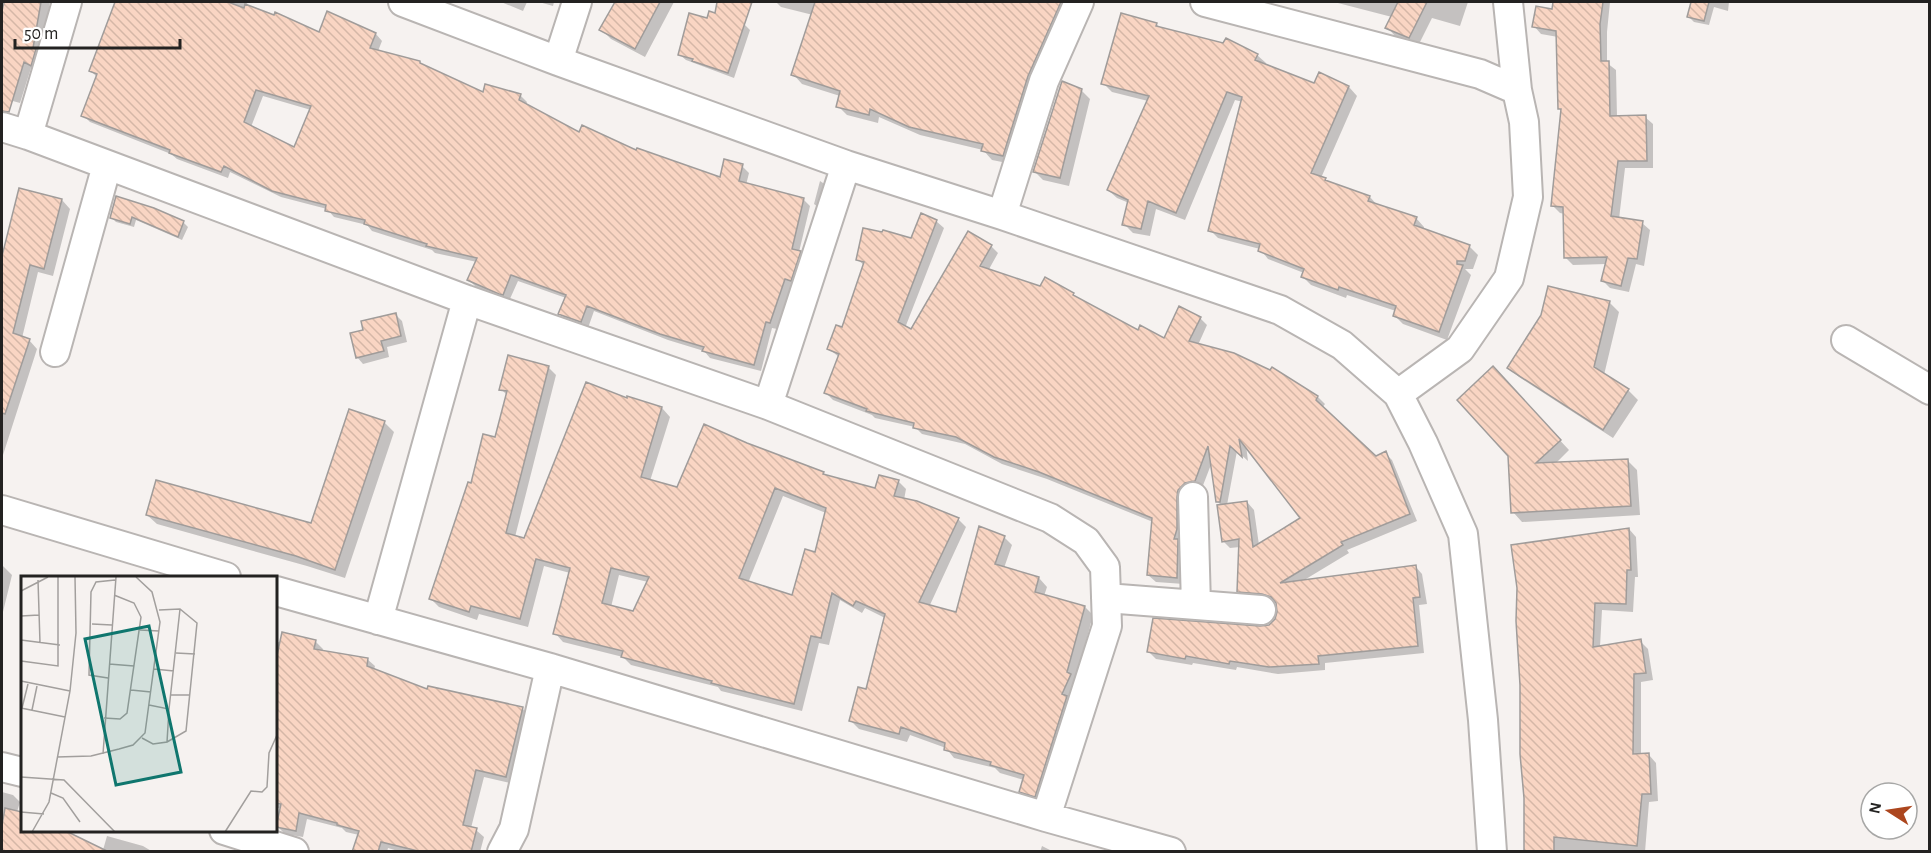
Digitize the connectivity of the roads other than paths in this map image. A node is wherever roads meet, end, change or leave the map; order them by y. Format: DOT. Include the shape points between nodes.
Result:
graph roads {
  1 [pos="67,2"];
  2 [pos="403,2"];
  3 [pos="577,2"];
  4 [pos="1079,2"];
  5 [pos="1205,2"];
  6 [pos="1508,2"];
  7 [pos="558,61"];
  8 [pos="1516,90"];
  9 [pos="15,131"];
  10 [pos="107,165"];
  11 [pos="846,165"];
  12 [pos="1002,215"];
  13 [pos="467,300"];
  14 [pos="1846,340"];
  15 [pos="55,352"];
  16 [pos="1929,390"];
  17 [pos="1398,394"];
  18 [pos="768,405"];
  19 [pos="1193,497"];
  20 [pos="2,510"];
  21 [pos="223,576"];
  22 [pos="278,592"];
  23 [pos="1106,598"];
  24 [pos="1196,605"];
  25 [pos="1261,610"];
  26 [pos="378,620"];
  27 [pos="550,668"];
  28 [pos="2,768"];
  29 [pos="21,772"];
  30 [pos="1046,817"];
  31 [pos="227,832"];
  32 [pos="294,852"];
  33 [pos="502,852"];
  34 [pos="1171,852"];
  35 [pos="1492,852"];
  1 -- 9 [label="street"];
  2 -- 7 [label="street"];
  3 -- 7 [label="street"];
  4 -- 12 [label="street" via="1044,81"];
  5 -- 8 [label="street" via="1480,74"];
  6 -- 8 [label="street"];
  7 -- 11 [label="street"];
  8 -- 17 [label="street" via="1524,122 1528,197 1509,278 1460,349"];
  9 -- 10 [label="street"];
  10 -- 13 [label="street"];
  10 -- 15 [label="street"];
  11 -- 12 [label="street"];
  11 -- 18 [label="street"];
  12 -- 17 [label="street" via="1280,310 1342,345"];
  13 -- 18 [label="street"];
  13 -- 26 [label="street"];
  14 -- 16 [label="street"];
  17 -- 35 [label="street" via="1463,534 1483,720"];
  18 -- 23 [label="street" via="1050,518 1086,541 1105,567"];
  19 -- 24 [label="street"];
  20 -- 21 [label="street"];
  22 -- 26 [label="street"];
  23 -- 24 [label="street"];
  23 -- 30 [label="street" via="1107,626"];
  24 -- 25 [label="street"];
  26 -- 27 [label="street"];
  27 -- 30 [label="street"];
  27 -- 33 [label="street" via="514,829"];
  28 -- 29 [label="street"];
  30 -- 34 [label="street"];
  31 -- 32 [label="street"];
}
